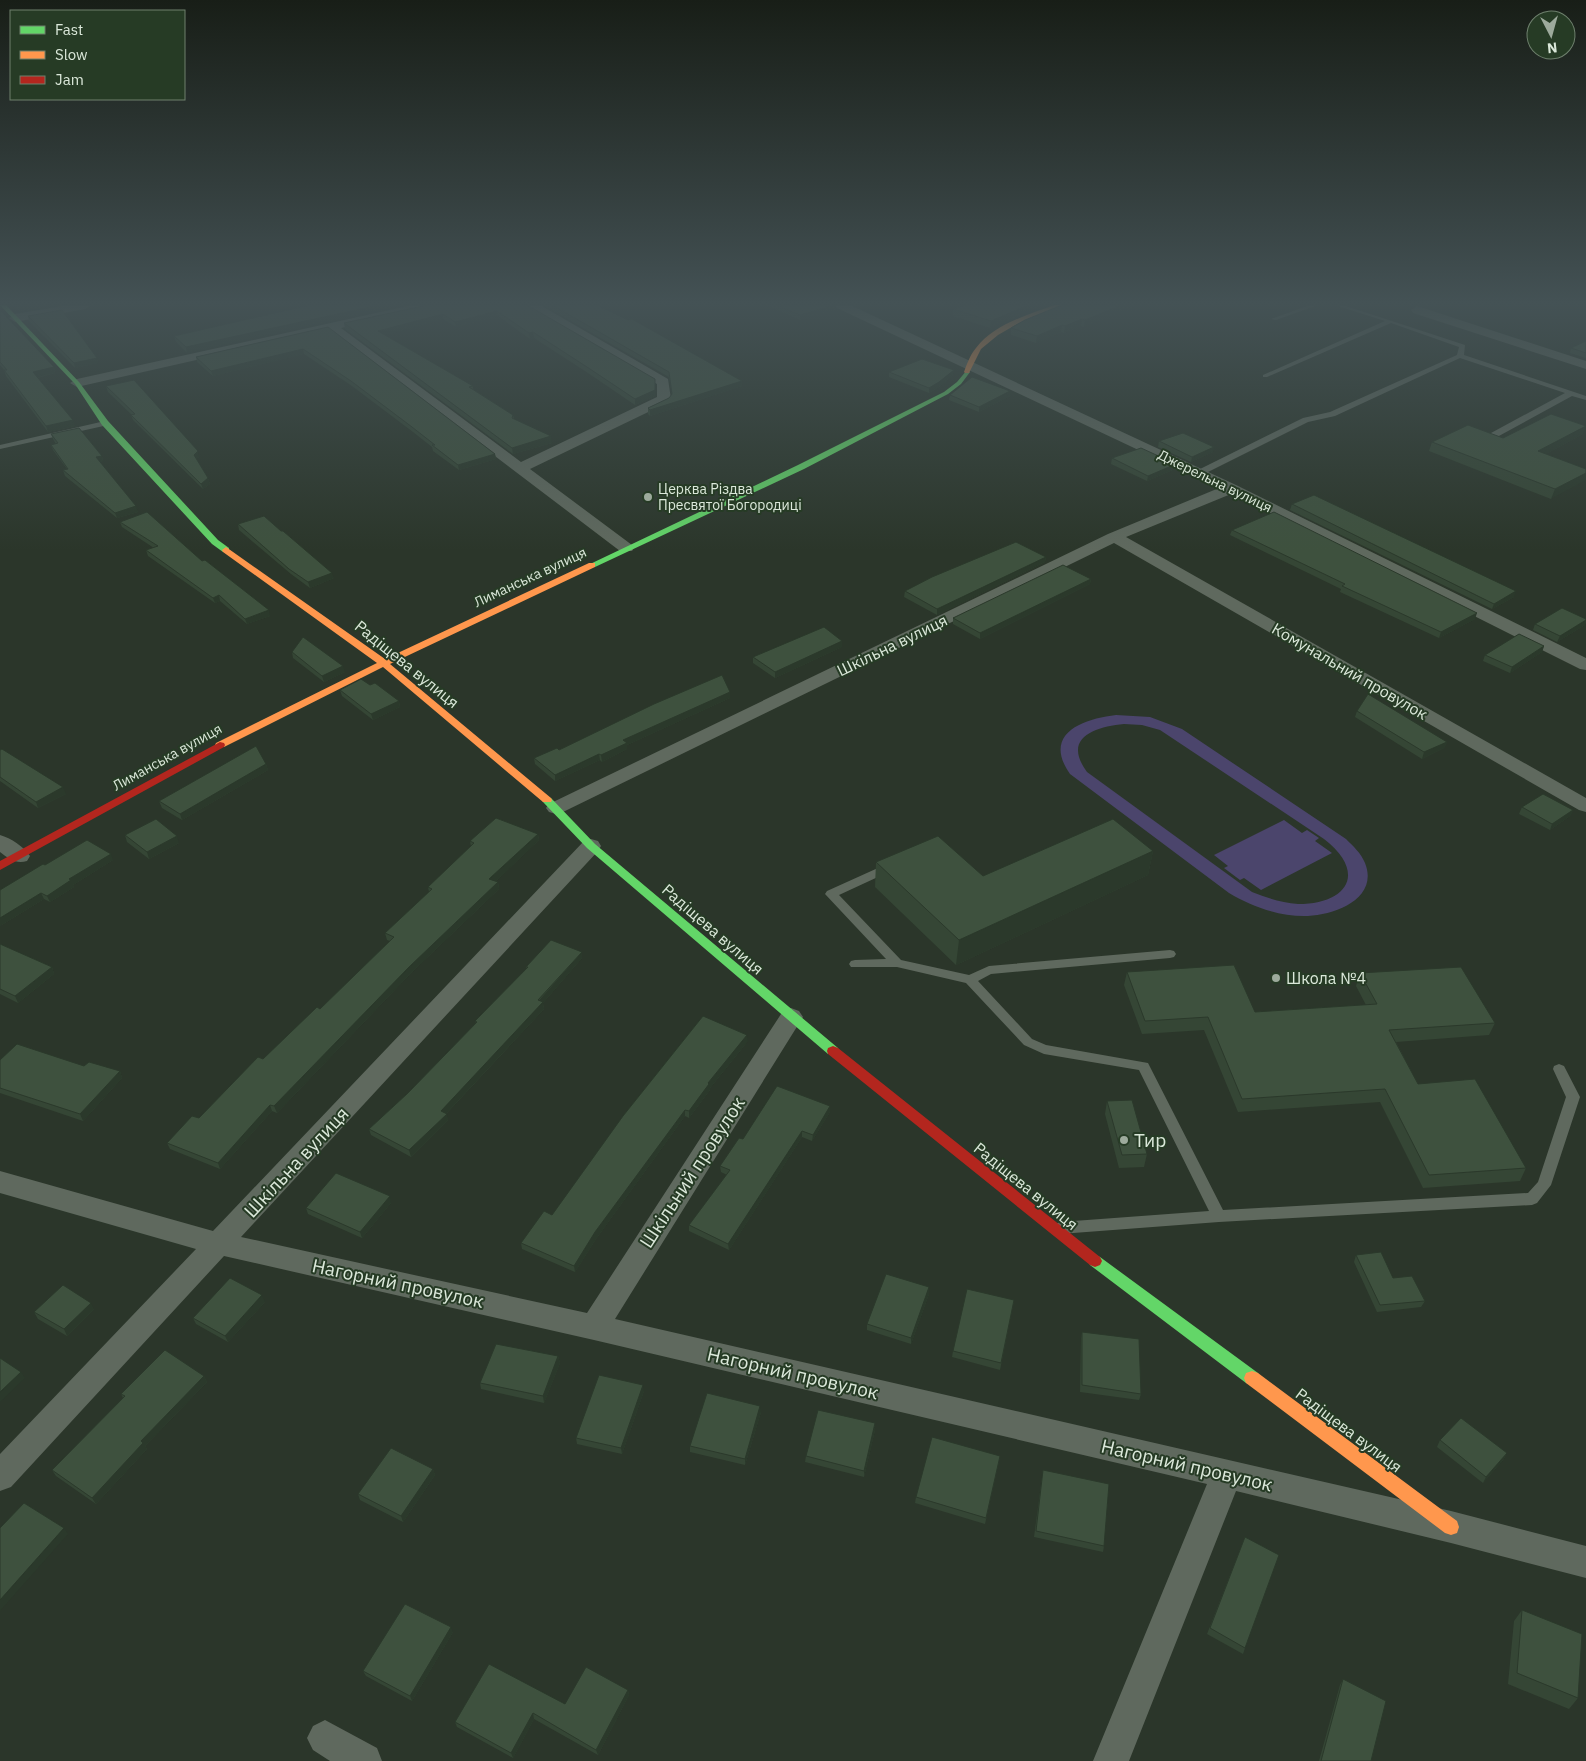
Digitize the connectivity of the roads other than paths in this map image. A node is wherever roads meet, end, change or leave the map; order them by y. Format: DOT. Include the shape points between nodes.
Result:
graph roads {
  1 [pos="80,387"];
  2 [pos="410,387"];
  3 [pos="663,387"];
  4 [pos="954,387"];
  5 [pos="1019,387"];
  6 [pos="1391,387"];
  7 [pos="1551,387"];
  8 [pos="1571,394"];
  9 [pos="1586,398"];
  10 [pos="105,423"];
  11 [pos="1494,434"];
  12 [pos="0,447"];
  13 [pos="519,470"];
  14 [pos="1199,473"];
  15 [pos="1231,488"];
  16 [pos="1114,537"];
  17 [pos="626,548"];
  18 [pos="384,663"];
  19 [pos="1586,665"];
  20 [pos="1586,806"];
  21 [pos="556,808"];
  22 [pos="0,842"];
  23 [pos="591,846"];
  24 [pos="20,856"];
  25 [pos="903,860"];
  26 [pos="0,866"];
  27 [pos="1170,954"];
  28 [pos="896,963"];
  29 [pos="854,964"];
  30 [pos="970,980"];
  31 [pos="791,1017"];
  32 [pos="1558,1069"];
  33 [pos="0,1182"];
  34 [pos="1219,1216"];
  35 [pos="1053,1229"];
  36 [pos="220,1244"];
  37 [pos="594,1326"];
  38 [pos="1227,1474"];
  39 [pos="0,1476"];
  40 [pos="1451,1527"];
  41 [pos="1586,1562"];
  42 [pos="325,1738"];
  43 [pos="364,1761"];
  44 [pos="1111,1761"];
  1 -- 10 [label="street, Радіщева вулиця"];
  2 -- 13 [label="street"];
  3 -- 13 [label="street" via="664,400"];
  4 -- 17 [label="street, Лиманська вулиця" via="801,466"];
  5 -- 14 [label="street, Джерельна вулиця"];
  6 -- 14 [label="lane" via="1332,414 1306,420"];
  7 -- 8 [label="lane"];
  8 -- 9 [label="lane"];
  8 -- 11 [label="lane"];
  10 -- 12 [label="lane"];
  10 -- 18 [label="street, Радіщева вулиця" via="215,542"];
  13 -- 17 [label="street"];
  14 -- 15 [label="street, Джерельна вулиця"];
  15 -- 16 [label="street, Шкільна вулиця"];
  15 -- 19 [label="street, Джерельна вулиця"];
  16 -- 20 [label="street, Комунальний провулок"];
  16 -- 21 [label="street, Шкільна вулиця"];
  17 -- 18 [label="street, Лиманська вулиця"];
  18 -- 21 [label="street, Радіщева вулиця"];
  18 -- 24 [label="street, Лиманська вулиця" via="203,754"];
  21 -- 23 [label="street, Радіщева вулиця"];
  22 -- 24 [label="street"];
  23 -- 31 [label="street, Радіщева вулиця"];
  23 -- 36 [label="street, Шкільна вулиця"];
  24 -- 26 [label="street, Лиманська вулиця"];
  25 -- 28 [label="lane" via="831,894"];
  27 -- 30 [label="lane" via="990,970"];
  28 -- 29 [label="lane"];
  28 -- 30 [label="lane"];
  30 -- 34 [label="lane" via="1028,1042 1044,1049 1143,1066"];
  31 -- 35 [label="street, Радіщева вулиця"];
  31 -- 37 [label="street, Шкільний провулок"];
  32 -- 34 [label="lane" via="1573,1097 1544,1185 1532,1199"];
  33 -- 36 [label="street, Нагорний провулок"];
  34 -- 35 [label="lane"];
  35 -- 40 [label="street, Радіщева вулиця"];
  36 -- 37 [label="street, Нагорний провулок"];
  36 -- 39 [label="street, Шкільна вулиця"];
  37 -- 38 [label="street, Нагорний провулок"];
  38 -- 40 [label="street, Нагорний провулок"];
  38 -- 44 [label="street"];
  40 -- 41 [label="street, Нагорний провулок"];
  42 -- 43 [label="street"];
}
